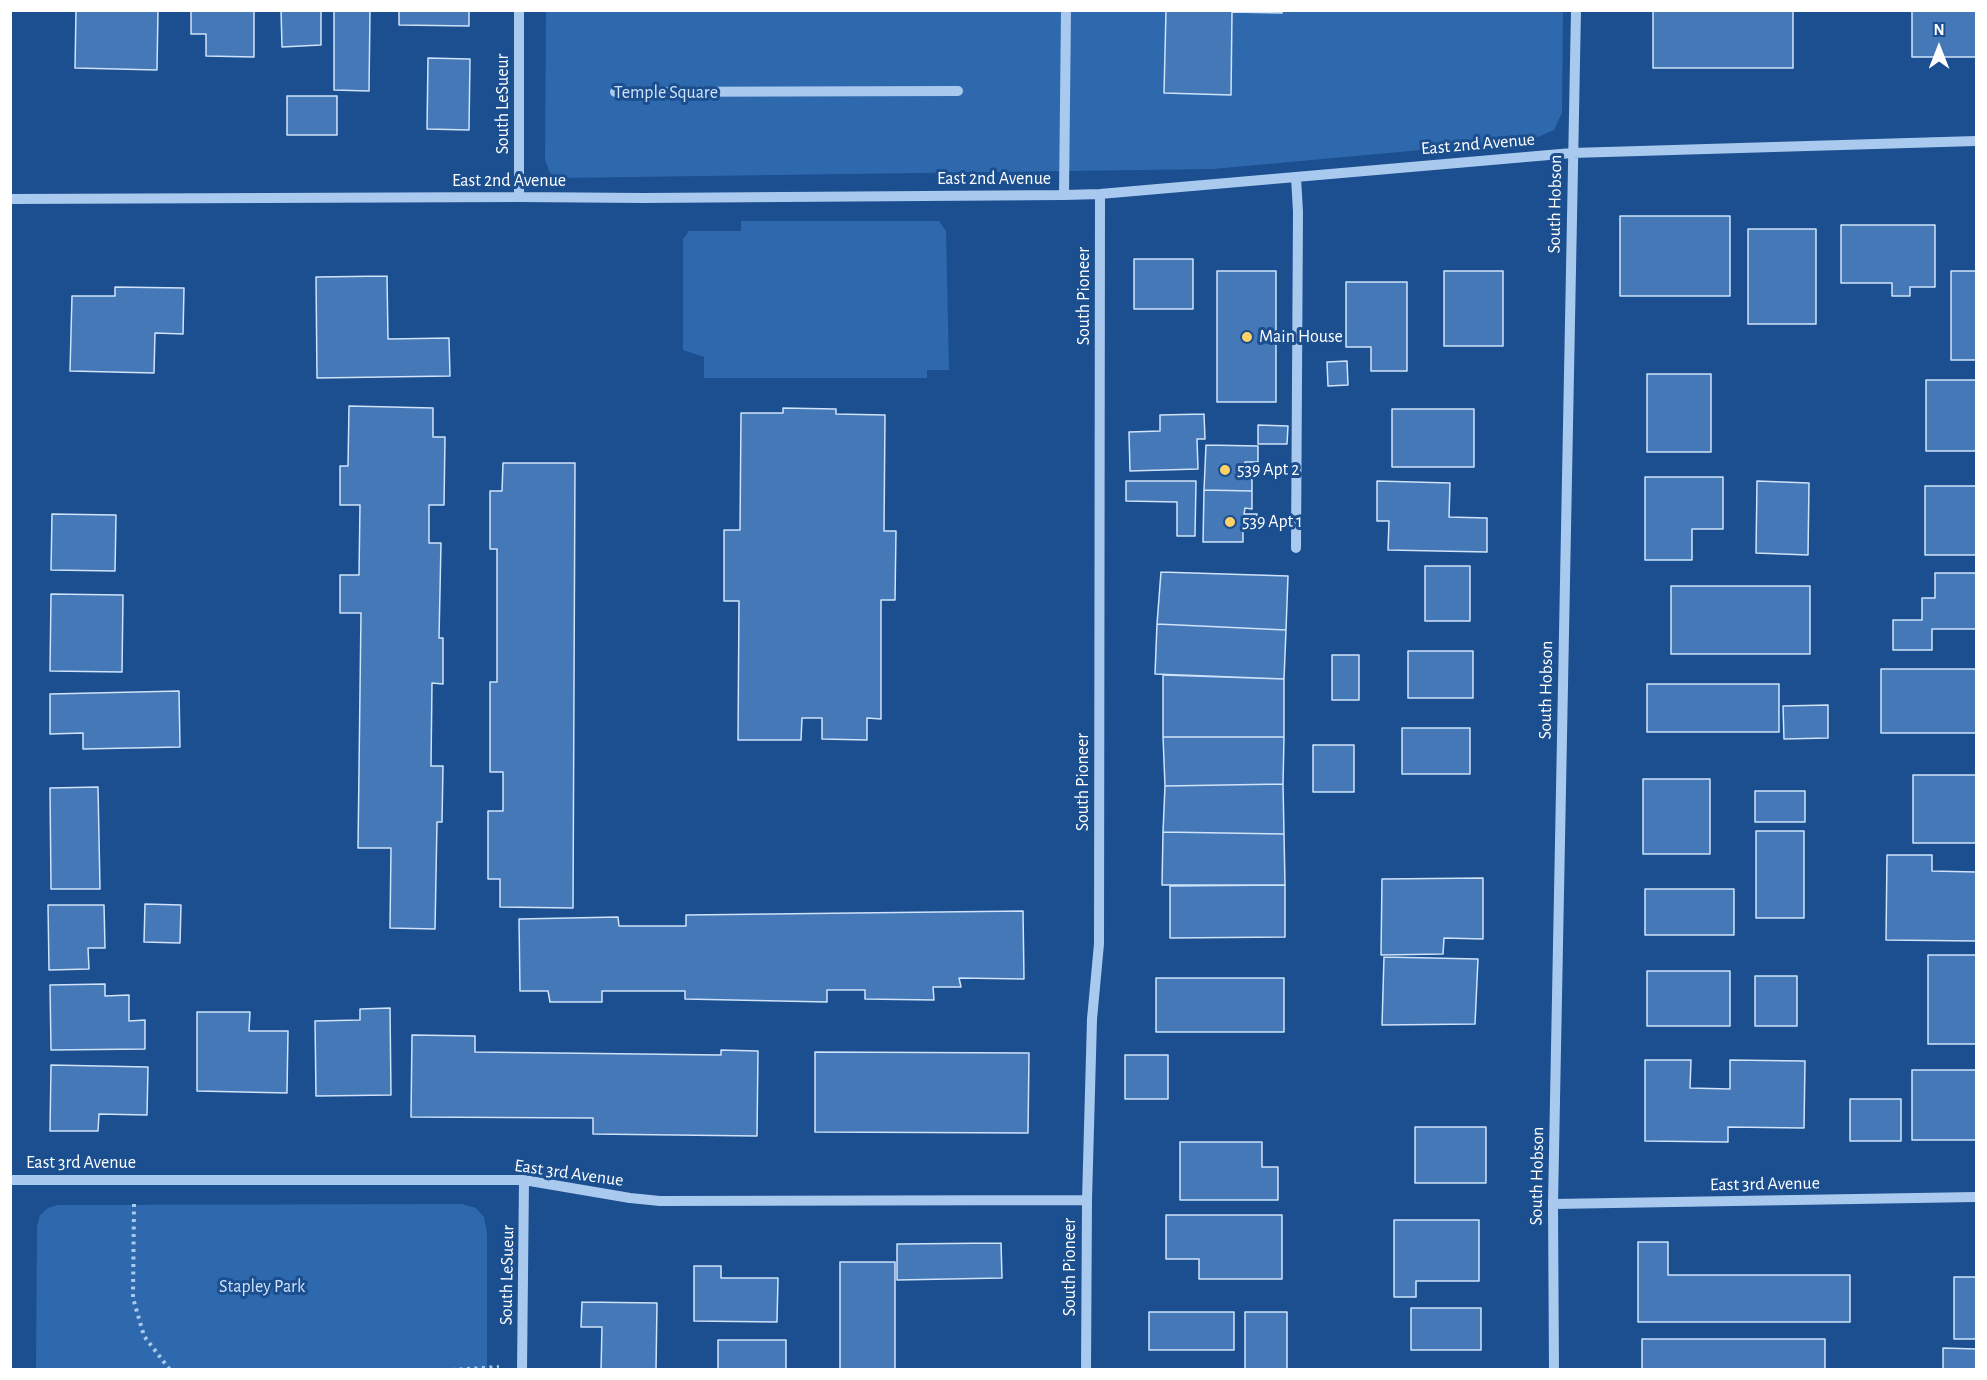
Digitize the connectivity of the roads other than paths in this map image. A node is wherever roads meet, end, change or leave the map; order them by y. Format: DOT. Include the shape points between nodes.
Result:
graph roads {
  1 [pos="519,10"];
  2 [pos="1066,10"];
  3 [pos="1576,10"];
  4 [pos="958,91"];
  5 [pos="615,92"];
  6 [pos="1977,141"];
  7 [pos="1572,153"];
  8 [pos="1296,177"];
  9 [pos="1100,194"];
  10 [pos="1064,195"];
  11 [pos="519,196"];
  12 [pos="10,199"];
  13 [pos="1296,548"];
  14 [pos="10,1180"];
  15 [pos="524,1180"];
  16 [pos="1977,1197"];
  17 [pos="1087,1200"];
  18 [pos="1553,1204"];
  19 [pos="522,1367"];
  20 [pos="1086,1370"];
  21 [pos="1554,1370"];
  1 -- 11 [label="street, South LeSueur"];
  2 -- 10 [label="street"];
  3 -- 7 [label="street, South Hobson"];
  4 -- 5 [label="street"];
  6 -- 7 [label="street, East 2nd Avenue"];
  7 -- 8 [label="street, East 2nd Avenue"];
  7 -- 18 [label="street, South Hobson"];
  8 -- 9 [label="street, East 2nd Avenue"];
  8 -- 13 [label="street"];
  9 -- 10 [label="street, East 2nd Avenue"];
  9 -- 17 [label="street, South Pioneer" via="1099,944 1092,1019"];
  10 -- 11 [label="street, East 2nd Avenue"];
  11 -- 12 [label="street, East 2nd Avenue"];
  14 -- 15 [label="street, East 3rd Avenue"];
  15 -- 17 [label="street, East 3rd Avenue" via="660,1201"];
  15 -- 19 [label="street, South LeSueur"];
  16 -- 18 [label="street, East 3rd Avenue"];
  17 -- 20 [label="street, South Pioneer"];
  18 -- 21 [label="street, South Hobson"];
}
